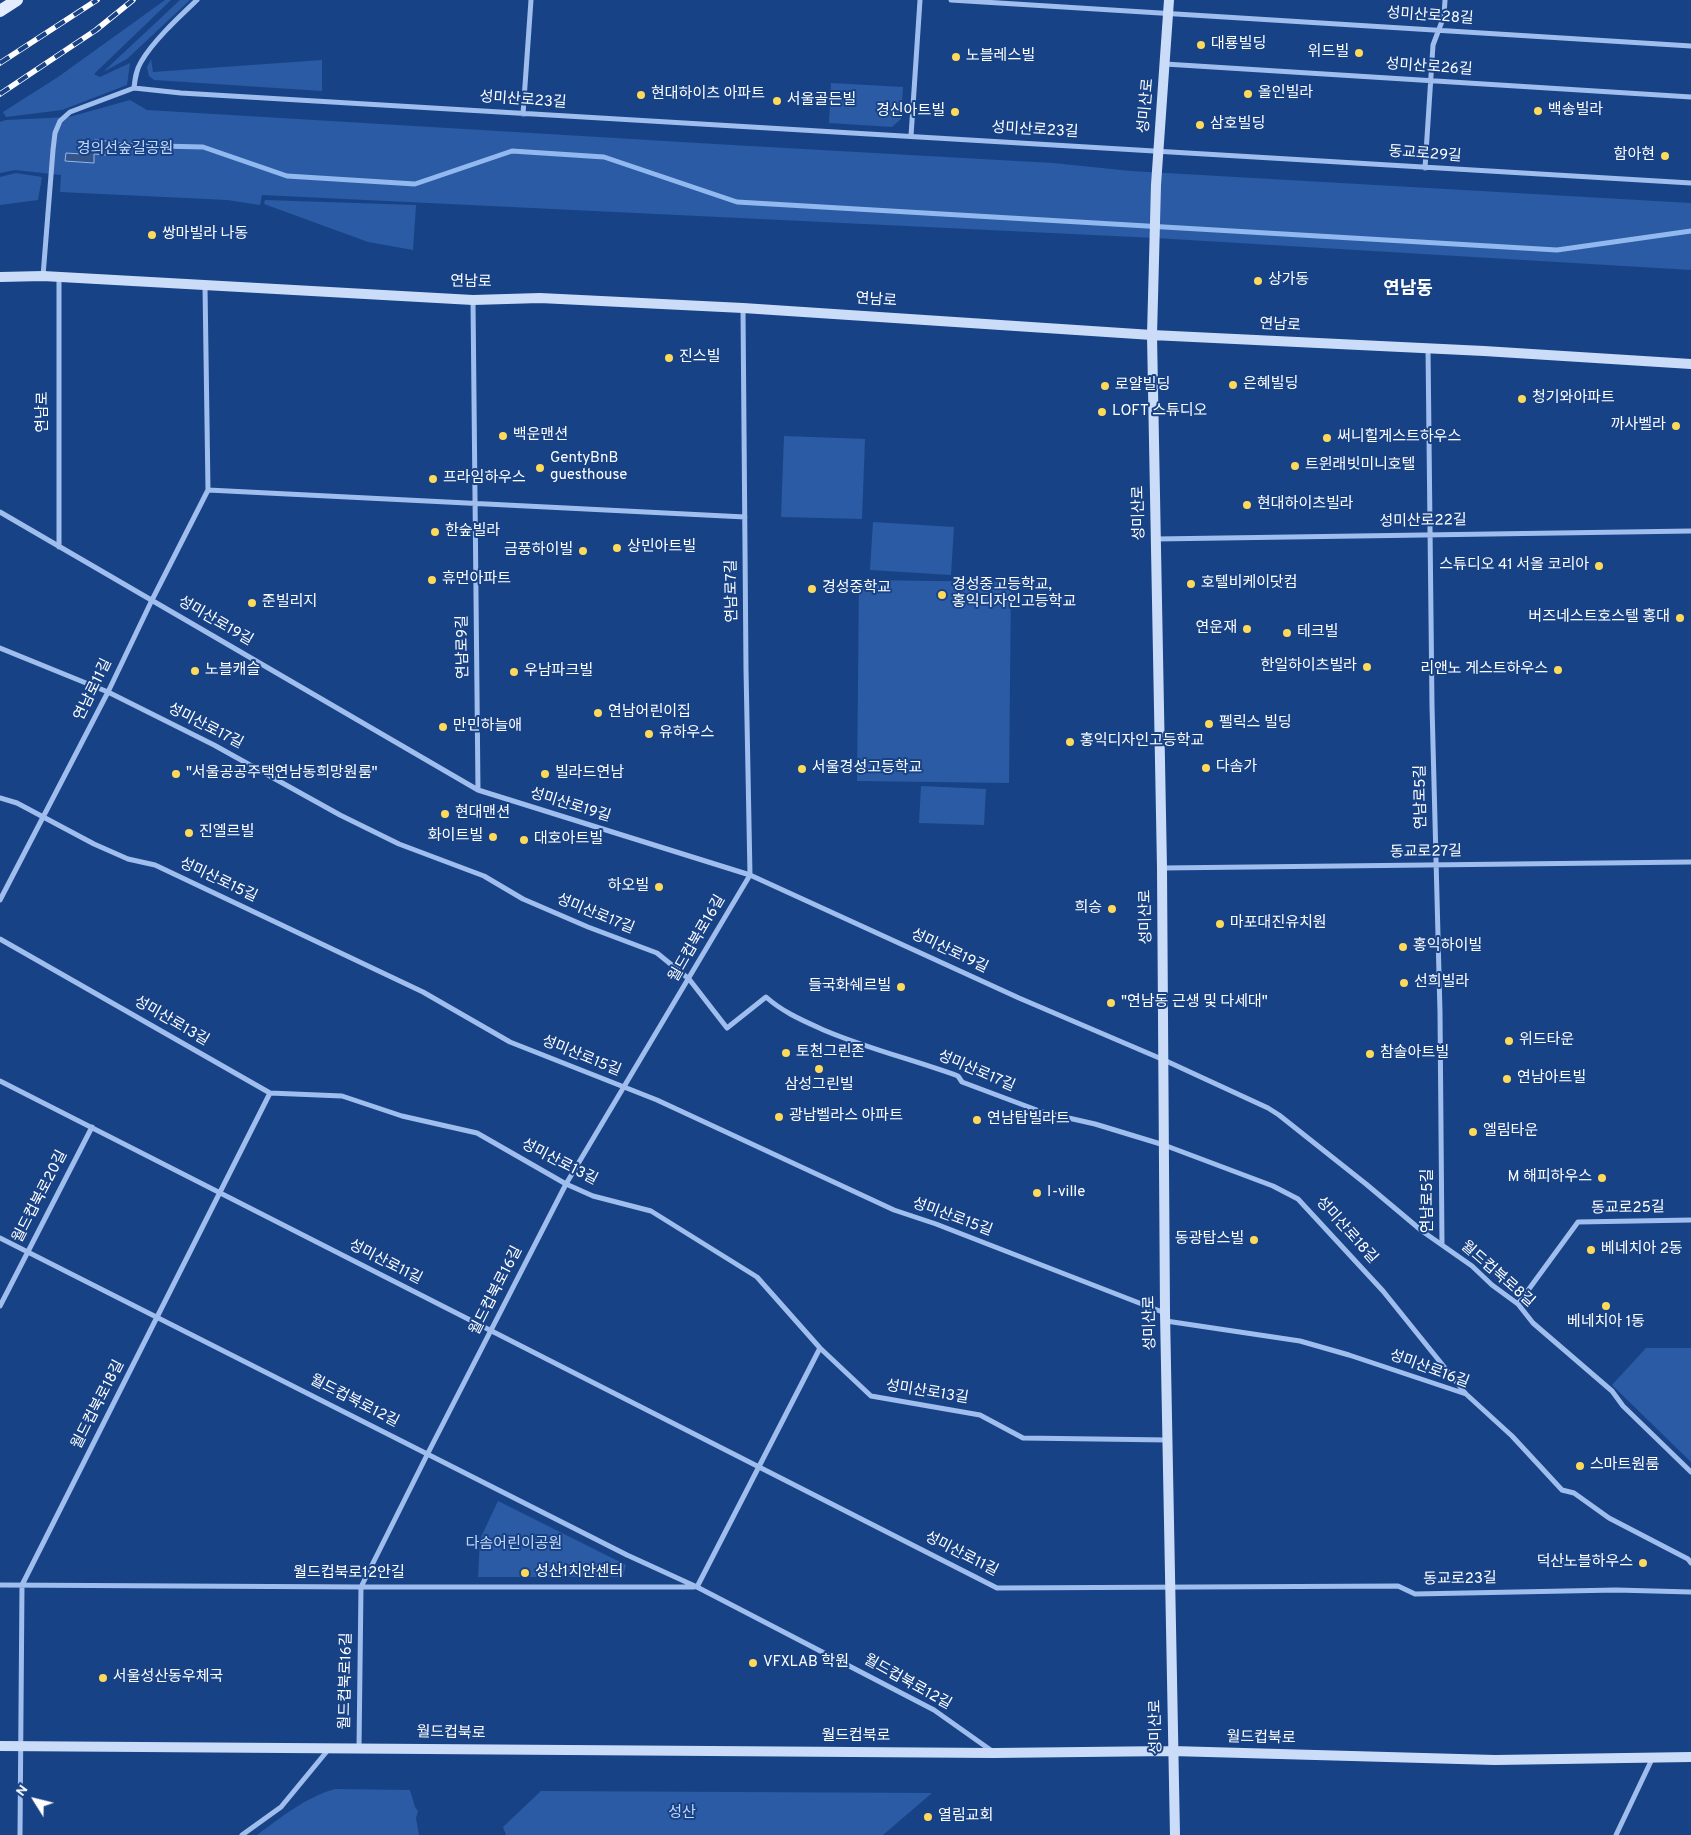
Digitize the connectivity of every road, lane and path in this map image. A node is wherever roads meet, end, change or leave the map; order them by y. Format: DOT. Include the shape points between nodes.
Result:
graph roads {
  1 [pos="17,0"];
  2 [pos="197,0"];
  3 [pos="531,0"];
  4 [pos="920,0"];
  5 [pos="951,0"];
  6 [pos="1169,0"];
  7 [pos="1444,0"];
  8 [pos="0,11"];
  9 [pos="1168,13"];
  10 [pos="1438,30"];
  11 [pos="1691,46"];
  12 [pos="1165,64"];
  13 [pos="1430,80"];
  14 [pos="134,88"];
  15 [pos="1691,97"];
  16 [pos="523,114"];
  17 [pos="911,136"];
  18 [pos="1158,151"];
  19 [pos="1425,168"];
  20 [pos="1691,184"];
  21 [pos="0,276"];
  22 [pos="43,276"];
  23 [pos="59,276"];
  24 [pos="205,285"];
  25 [pos="473,300"];
  26 [pos="744,308"];
  27 [pos="1152,335"];
  28 [pos="1428,348"];
  29 [pos="1691,364"];
  30 [pos="208,490"];
  31 [pos="474,504"];
  32 [pos="0,512"];
  33 [pos="745,517"];
  34 [pos="1691,530"];
  35 [pos="1430,534"];
  36 [pos="1156,539"];
  37 [pos="59,546"];
  38 [pos="152,600"];
  39 [pos="0,648"];
  40 [pos="108,692"];
  41 [pos="478,790"];
  42 [pos="0,798"];
  43 [pos="43,818"];
  44 [pos="1691,862"];
  45 [pos="1436,865"];
  46 [pos="1162,868"];
  47 [pos="750,875"];
  48 [pos="0,900"];
  49 [pos="0,939"];
  50 [pos="689,979"];
  51 [pos="1164,1060"];
  52 [pos="0,1080"];
  53 [pos="624,1087"];
  54 [pos="270,1093"];
  55 [pos="92,1127"];
  56 [pos="1164,1145"];
  57 [pos="566,1184"];
  58 [pos="219,1193"];
  59 [pos="1691,1220"];
  60 [pos="0,1238"];
  61 [pos="1442,1245"];
  62 [pos="27,1252"];
  63 [pos="1518,1304"];
  64 [pos="0,1306"];
  65 [pos="157,1316"];
  66 [pos="1166,1317"];
  67 [pos="491,1330"];
  68 [pos="820,1348"];
  69 [pos="1466,1394"];
  70 [pos="1168,1440"];
  71 [pos="428,1453"];
  72 [pos="759,1467"];
  73 [pos="1691,1472"];
  74 [pos="1691,1563"];
  75 [pos="0,1585"];
  76 [pos="22,1585"];
  77 [pos="361,1587"];
  78 [pos="697,1587"];
  79 [pos="1171,1587"];
  80 [pos="1691,1592"];
  81 [pos="0,1746"];
  82 [pos="21,1747"];
  83 [pos="329,1748"];
  84 [pos="359,1748"];
  85 [pos="1172,1751"];
  86 [pos="994,1753"];
  87 [pos="1653,1757"];
  88 [pos="1691,1757"];
  89 [pos="20,1835"];
  90 [pos="242,1835"];
  91 [pos="1175,1835"];
  92 [pos="1616,1835"];
  1 -- 8 [label="main road"];
  2 -- 14 [label="street" via="140,62"];
  3 -- 16 [label="street"];
  4 -- 17 [label="street"];
  5 -- 9 [label="street, 성미산로28길"];
  6 -- 9 [label="street, 성미산로"];
  7 -- 10 [label="street" via="1444,16"];
  9 -- 10 [label="street, 성미산로28길"];
  9 -- 12 [label="street, 성미산로"];
  10 -- 11 [label="street, 성미산로28길"];
  10 -- 13 [label="street" via="1433,45"];
  12 -- 13 [label="street, 성미산로26길"];
  12 -- 18 [label="street, 성미산로"];
  13 -- 15 [label="street, 성미산로26길"];
  13 -- 19 [label="street"];
  14 -- 16 [label="street, 성미산로23길"];
  14 -- 22 [label="street" via="70,112 60,121 54,142"];
  16 -- 17 [label="street, 성미산로23길"];
  17 -- 18 [label="street, 성미산로23길"];
  18 -- 19 [label="street, 동교로29길"];
  18 -- 27 [label="street, 성미산로"];
  19 -- 20 [label="street, 동교로29길"];
  21 -- 22 [label="street, 연남로"];
  22 -- 23 [label="street, 연남로"];
  23 -- 24 [label="street, 연남로"];
  23 -- 37 [label="street, 연남로"];
  24 -- 25 [label="street, 연남로"];
  24 -- 30 [label="street, 연남로11길"];
  25 -- 26 [label="street, 연남로" via="540,298"];
  25 -- 31 [label="street, 연남로9길"];
  26 -- 27 [label="street, 연남로"];
  26 -- 33 [label="street, 연남로7길"];
  27 -- 28 [label="street, 연남로"];
  27 -- 36 [label="street, 성미산로"];
  28 -- 29 [label="street, 연남로"];
  28 -- 35 [label="street, 연남로5길"];
  30 -- 31 [label="street"];
  30 -- 38 [label="street, 연남로11길"];
  31 -- 33 [label="street"];
  31 -- 41 [label="street, 연남로9길"];
  32 -- 37 [label="street, 성미산로19길"];
  33 -- 47 [label="street, 연남로7길"];
  34 -- 35 [label="street, 성미산로22길"];
  35 -- 36 [label="street, 성미산로22길"];
  35 -- 45 [label="street, 연남로5길"];
  36 -- 46 [label="street, 성미산로"];
  37 -- 38 [label="street, 성미산로19길"];
  38 -- 40 [label="street, 연남로11길"];
  38 -- 41 [label="street, 성미산로19길"];
  39 -- 40 [label="street, 성미산로17길"];
  40 -- 43 [label="street, 연남로11길"];
  40 -- 50 [label="street, 성미산로17길" via="399,844 484,876 523,899 657,953"];
  41 -- 47 [label="street, 성미산로19길"];
  42 -- 43 [label="street, 성미산로15길" via="17,803"];
  43 -- 48 [label="street, 연남로11길"];
  43 -- 53 [label="street, 성미산로15길" via="128,859 155,865 339,951 423,992 510,1042"];
  44 -- 45 [label="street, 동교로27길"];
  45 -- 46 [label="street, 동교로27길"];
  45 -- 61 [label="street, 연남로5길"];
  46 -- 51 [label="street, 성미산로"];
  47 -- 50 [label="street, 월드컵북로16길"];
  47 -- 51 [label="street, 성미산로19길" via="1019,998"];
  49 -- 54 [label="street, 성미산로13길"];
  50 -- 53 [label="street, 월드컵북로16길"];
  50 -- 56 [label="street, 성미산로17길" via="727,1028 766,997 791,1016 852,1042 958,1076 962,1082 1042,1112"];
  51 -- 56 [label="street, 성미산로"];
  51 -- 61 [label="street, 월드컵북로8길" via="1278,1115"];
  52 -- 55 [label="street, 성미산로11길"];
  53 -- 57 [label="street, 월드컵북로16길"];
  53 -- 66 [label="street, 성미산로15길" via="894,1210"];
  54 -- 57 [label="street, 성미산로13길" via="342,1096 402,1116 477,1133"];
  54 -- 58 [label="street, 월드컵북로18길"];
  55 -- 58 [label="street, 성미산로11길"];
  55 -- 62 [label="street, 월드컵북로20길"];
  56 -- 66 [label="street, 성미산로"];
  56 -- 69 [label="street, 성미산로18길" via="1265,1183 1298,1199 1383,1291"];
  57 -- 67 [label="street, 월드컵북로16길"];
  57 -- 68 [label="street, 성미산로13길" via="593,1196 651,1211 757,1277"];
  58 -- 65 [label="street, 월드컵북로18길"];
  58 -- 67 [label="street, 성미산로11길"];
  59 -- 63 [label="street, 동교로25길" via="1578,1222"];
  60 -- 62 [label="street, 월드컵북로12길"];
  61 -- 63 [label="street, 월드컵북로8길"];
  62 -- 64 [label="street, 월드컵북로20길"];
  62 -- 65 [label="street, 월드컵북로12길"];
  63 -- 73 [label="street, 월드컵북로8길" via="1533,1323 1612,1391 1623,1406"];
  65 -- 71 [label="street, 월드컵북로12길"];
  65 -- 76 [label="street, 월드컵북로18길"];
  66 -- 69 [label="street, 성미산로16길" via="1300,1341"];
  66 -- 70 [label="street, 성미산로"];
  67 -- 71 [label="street, 월드컵북로16길"];
  67 -- 72 [label="street, 성미산로11길"];
  68 -- 70 [label="street, 성미산로13길" via="875,1398 980,1414 1023,1438"];
  68 -- 72 [label="street"];
  69 -- 74 [label="street, 성미산로16길" via="1512,1436 1562,1490 1574,1493 1610,1518 1688,1558"];
  70 -- 79 [label="street, 성미산로"];
  71 -- 77 [label="street, 월드컵북로16길"];
  71 -- 78 [label="street, 월드컵북로12길" via="627,1555"];
  72 -- 78 [label="street"];
  72 -- 79 [label="street, 성미산로11길" via="997,1588"];
  75 -- 76 [label="street, 월드컵북로12안길"];
  76 -- 77 [label="street, 월드컵북로12안길"];
  76 -- 82 [label="street, 월드컵북로18길"];
  77 -- 78 [label="street, 월드컵북로12안길"];
  77 -- 84 [label="street, 월드컵북로16길"];
  78 -- 86 [label="street, 월드컵북로12길" via="934,1710"];
  79 -- 80 [label="street, 동교로23길" via="1398,1586 1415,1594 1616,1590"];
  79 -- 85 [label="street, 성미산로"];
  81 -- 82 [label="street, 월드컵북로"];
  82 -- 83 [label="street, 월드컵북로"];
  82 -- 89 [label="street"];
  83 -- 84 [label="street, 월드컵북로"];
  83 -- 90 [label="street" via="281,1807"];
  84 -- 86 [label="street, 월드컵북로"];
  85 -- 86 [label="street, 월드컵북로"];
  85 -- 87 [label="street, 월드컵북로" via="1495,1760"];
  85 -- 91 [label="street, 성미산로"];
  87 -- 88 [label="street, 월드컵북로"];
  87 -- 92 [label="street"];
}
